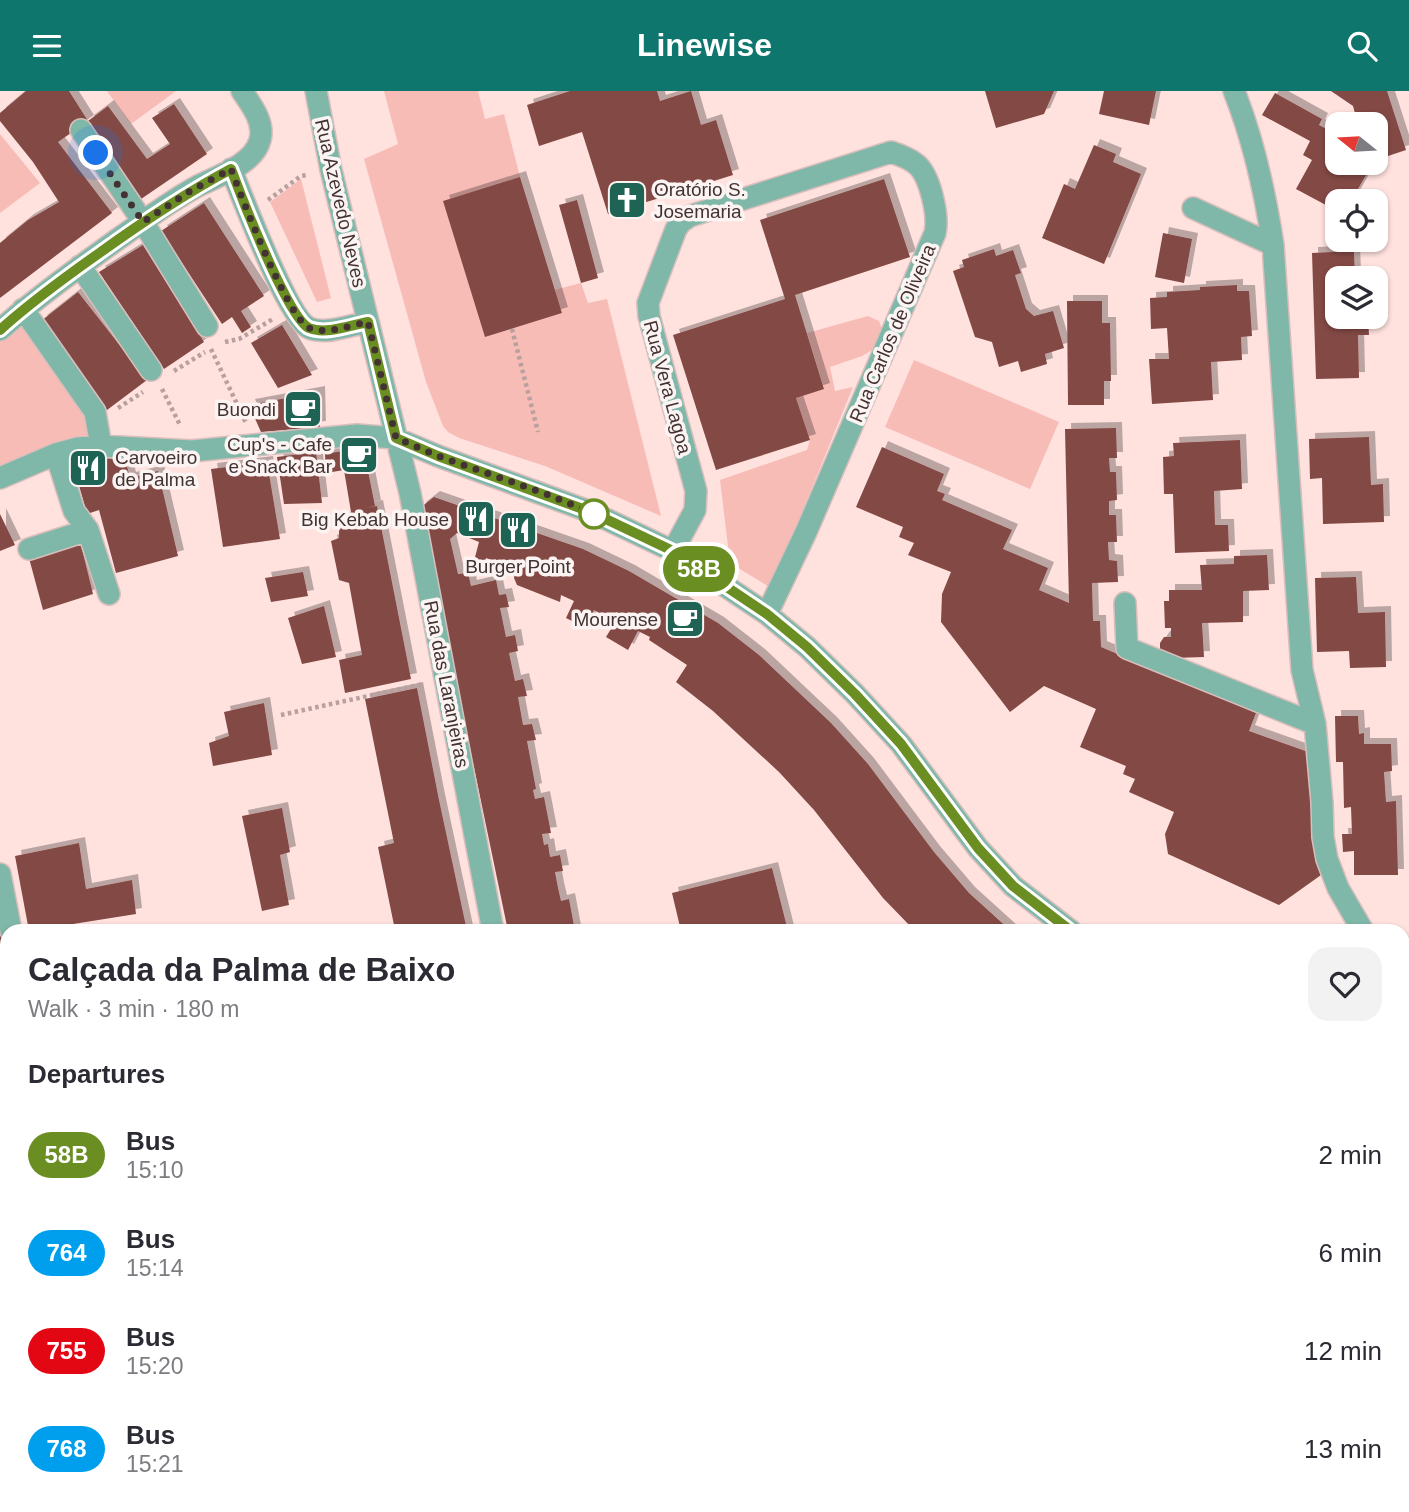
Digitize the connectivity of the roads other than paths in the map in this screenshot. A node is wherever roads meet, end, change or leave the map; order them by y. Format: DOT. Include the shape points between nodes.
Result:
graph roads {
  1 [pos="242,91"];
  2 [pos="316,91"];
  3 [pos="1234,91"];
  4 [pos="81,130"];
  5 [pos="231,169"];
  6 [pos="1193,208"];
  7 [pos="143,222"];
  8 [pos="681,222"];
  9 [pos="1273,245"];
  10 [pos="80,267"];
  11 [pos="23,309"];
  12 [pos="368,322"];
  13 [pos="0,330"];
  14 [pos="212,335"];
  15 [pos="155,376"];
  16 [pos="396,438"];
  17 [pos="101,446"];
  18 [pos="56,454"];
  19 [pos="0,478"];
  20 [pos="88,530"];
  21 [pos="29,549"];
  22 [pos="673,551"];
  23 [pos="109,594"];
  24 [pos="1125,603"];
  25 [pos="767,614"];
  26 [pos="1315,724"];
  27 [pos="0,874"];
  28 [pos="10,924"];
  29 [pos="492,924"];
  30 [pos="1062,924"];
  31 [pos="1359,924"];
  1 -- 5 [label="street" via="259,121 260,139 250,157"];
  2 -- 12 [label="street, Rua Azevedo Neves"];
  3 -- 9 [label="street" via="1248,124"];
  4 -- 7 [label="street"];
  5 -- 7 [label="street"];
  5 -- 12 [label="street" via="248,215 302,323 328,330"];
  6 -- 9 [label="street"];
  7 -- 10 [label="street"];
  7 -- 14 [label="street"];
  8 -- 22 [label="street, Rua Vera Lagoa" via="648,303 696,491 695,510"];
  8 -- 25 [label="street, Rua Carlos de Oliveira" via="891,152 911,160 923,172 936,215 936,233"];
  9 -- 26 [label="street" via="1302,670"];
  10 -- 11 [label="street"];
  10 -- 15 [label="street"];
  11 -- 13 [label="street"];
  11 -- 17 [label="street" via="94,412"];
  12 -- 16 [label="street, Rua Azevedo Neves"];
  16 -- 17 [label="street" via="356,435 192,451"];
  16 -- 22 [label="street" via="591,512"];
  16 -- 29 [label="street, Rua das Laranjeiras"];
  17 -- 18 [label="street"];
  18 -- 19 [label="street"];
  18 -- 20 [label="street" via="74,511"];
  20 -- 21 [label="street"];
  20 -- 23 [label="street"];
  22 -- 25 [label="street"];
  24 -- 26 [label="street" via="1127,648"];
  25 -- 30 [label="street" via="807,647 901,744 978,848 1013,886"];
  26 -- 31 [label="street" via="1327,859"];
  27 -- 28 [label="street"];
}
